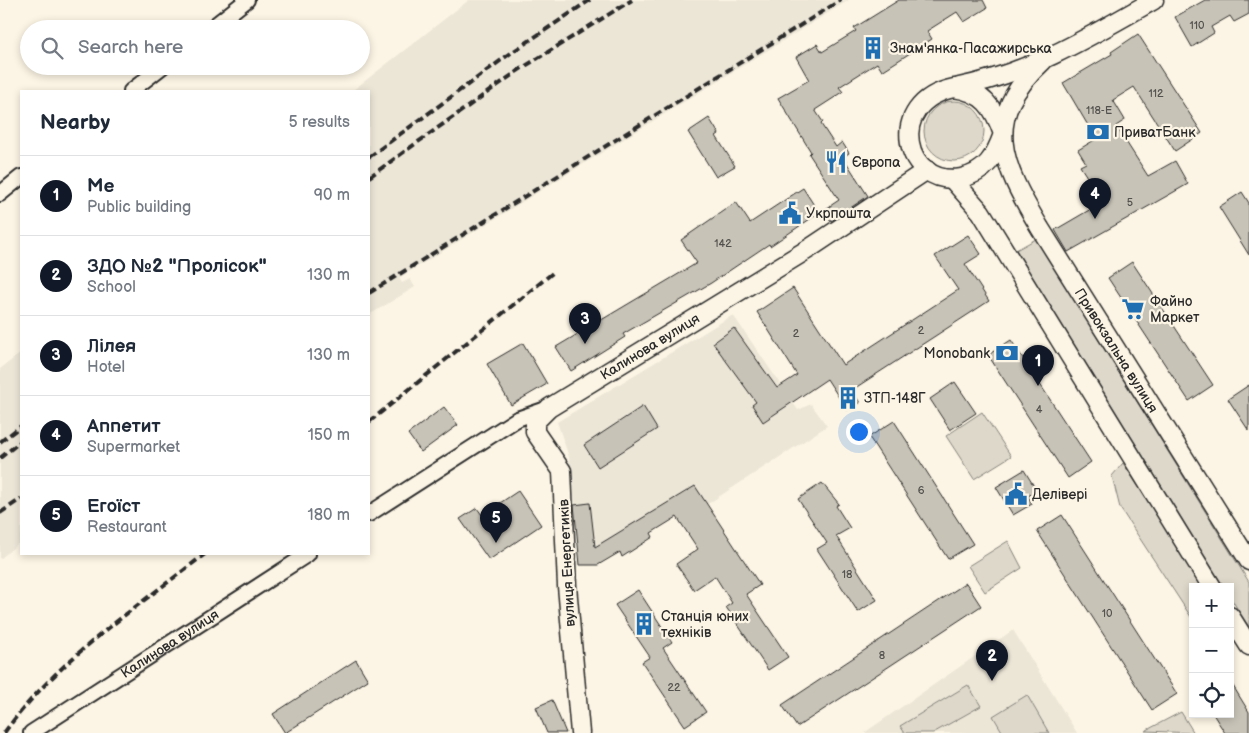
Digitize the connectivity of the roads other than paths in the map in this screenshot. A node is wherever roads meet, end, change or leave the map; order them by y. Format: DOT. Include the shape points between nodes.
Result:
graph roads {
  1 [pos="247,0"];
  2 [pos="1154,0"];
  3 [pos="221,20"];
  4 [pos="1043,61"];
  5 [pos="151,75"];
  6 [pos="954,88"];
  7 [pos="132,90"];
  8 [pos="1003,134"];
  9 [pos="926,170"];
  10 [pos="20,178"];
  11 [pos="952,180"];
  12 [pos="0,194"];
  13 [pos="549,408"];
  14 [pos="370,513"];
  15 [pos="306,555"];
  16 [pos="1249,561"];
  17 [pos="1210,583"];
  18 [pos="1234,622"];
  19 [pos="1249,646"];
  20 [pos="31,733"];
  21 [pos="580,733"];
  1 -- 3 [label="street"];
  2 -- 4 [label="street"];
  4 -- 6 [label="street" via="992,80"];
  4 -- 8 [label="street" via="1013,94"];
  5 -- 7 [label="street"];
  6 -- 8 [label="street" via="980,96 990,105"];
  6 -- 9 [label="street" via="938,91 914,112 909,128 910,144"];
  8 -- 11 [label="street" via="989,163 973,176"];
  8 -- 16 [label="street, Привокзальна вулиця" via="1013,176 1025,203"];
  9 -- 11 [label="street"];
  9 -- 13 [label="street, Калинова вулиця" via="810,248"];
  10 -- 12 [label="street"];
  11 -- 17 [label="street" via="981,212"];
  13 -- 14 [label="street, Калинова вулиця" via="517,419"];
  13 -- 21 [label="street, вулиця Енергетиків" via="535,422 535,432 562,471 567,586"];
  15 -- 20 [label="street, Калинова вулиця"];
  18 -- 19 [label="street"];
}
